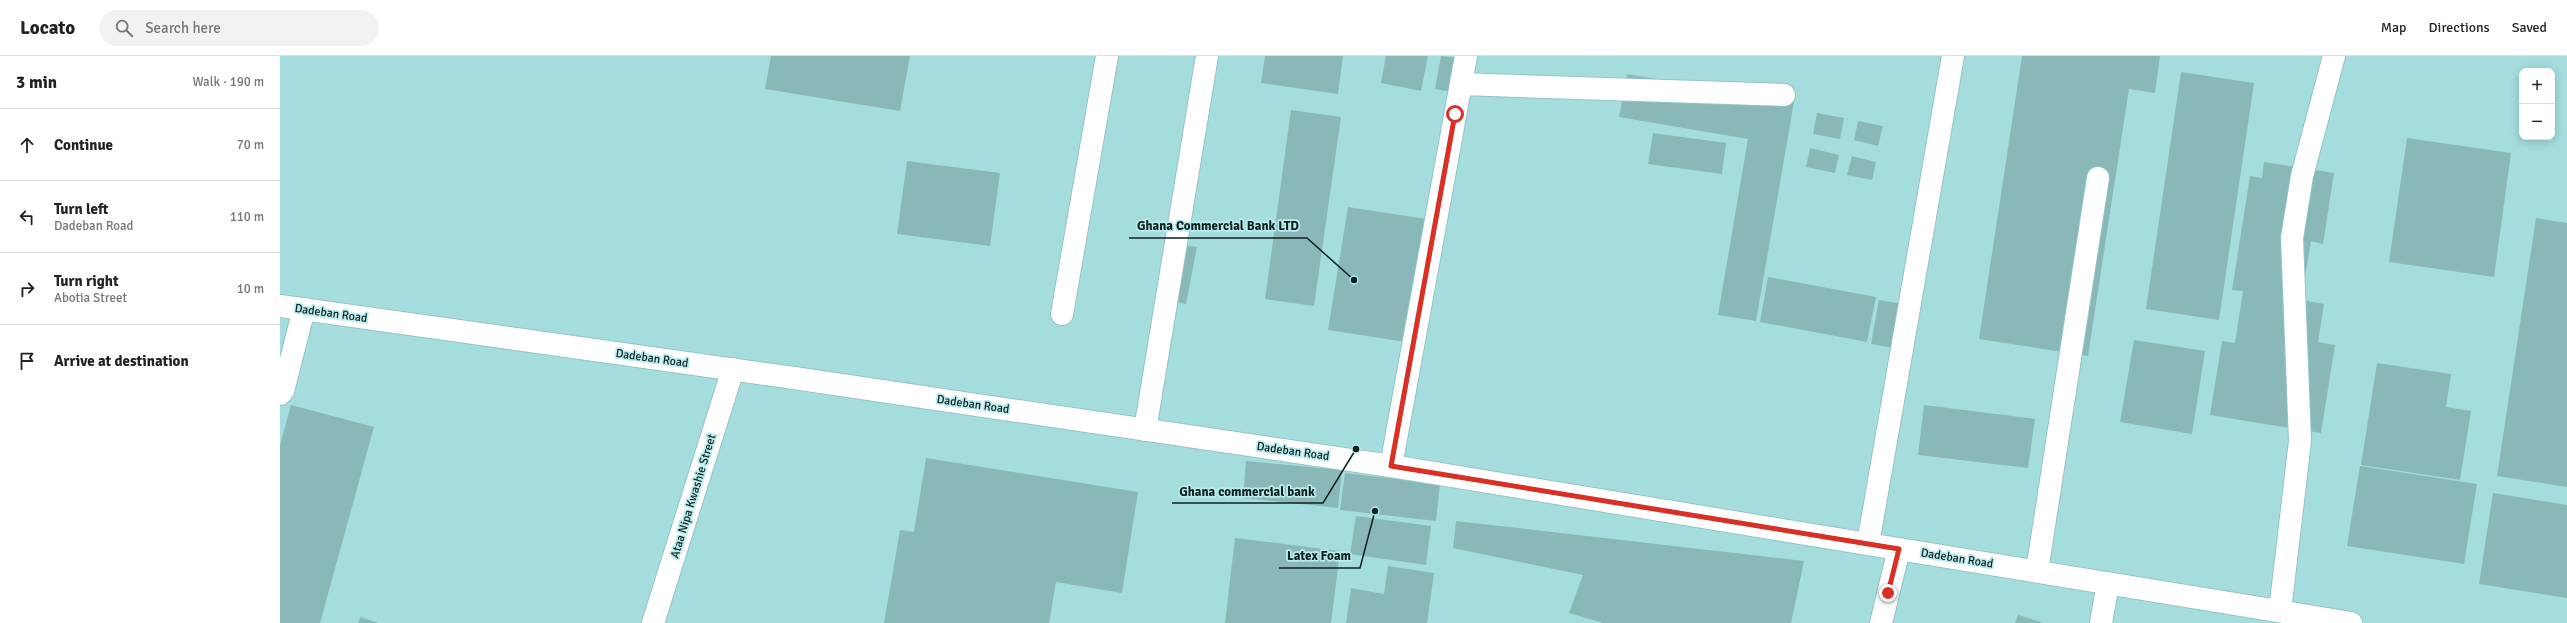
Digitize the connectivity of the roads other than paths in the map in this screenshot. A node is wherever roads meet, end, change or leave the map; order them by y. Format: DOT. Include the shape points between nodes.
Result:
graph roads {
  1 [pos="1107,56"];
  2 [pos="1207,56"];
  3 [pos="1466,56"];
  4 [pos="1953,56"];
  5 [pos="2334,56"];
  6 [pos="1461,84"];
  7 [pos="1784,95"];
  8 [pos="2098,178"];
  9 [pos="280,306"];
  10 [pos="304,309"];
  11 [pos="1062,314"];
  12 [pos="733,369"];
  13 [pos="280,394"];
  14 [pos="1145,430"];
  15 [pos="1391,466"];
  16 [pos="1868,544"];
  17 [pos="1899,549"];
  18 [pos="2038,572"];
  19 [pos="2108,583"];
  20 [pos="2280,611"];
  21 [pos="653,623"];
  22 [pos="1881,623"];
  23 [pos="2101,623"];
  24 [pos="2352,623"];
  1 -- 11 [label="street"];
  2 -- 14 [label="street"];
  3 -- 6 [label="street"];
  4 -- 16 [label="street"];
  5 -- 20 [label="street" via="2302,176 2292,238 2300,441"];
  6 -- 7 [label="street"];
  6 -- 15 [label="street"];
  8 -- 18 [label="street"];
  9 -- 10 [label="street, Dadeban Road"];
  10 -- 12 [label="street, Dadeban Road"];
  10 -- 13 [label="street" via="283,391"];
  12 -- 14 [label="street, Dadeban Road"];
  12 -- 21 [label="street, Ataa Nipa Kwashie Street"];
  14 -- 15 [label="street, Dadeban Road"];
  15 -- 16 [label="street, Dadeban Road"];
  16 -- 17 [label="street, Dadeban Road"];
  17 -- 18 [label="street, Dadeban Road"];
  17 -- 22 [label="street"];
  18 -- 19 [label="street, Dadeban Road"];
  19 -- 20 [label="street, Dadeban Road"];
  19 -- 23 [label="street"];
  20 -- 24 [label="street, Dadeban Road"];
}
